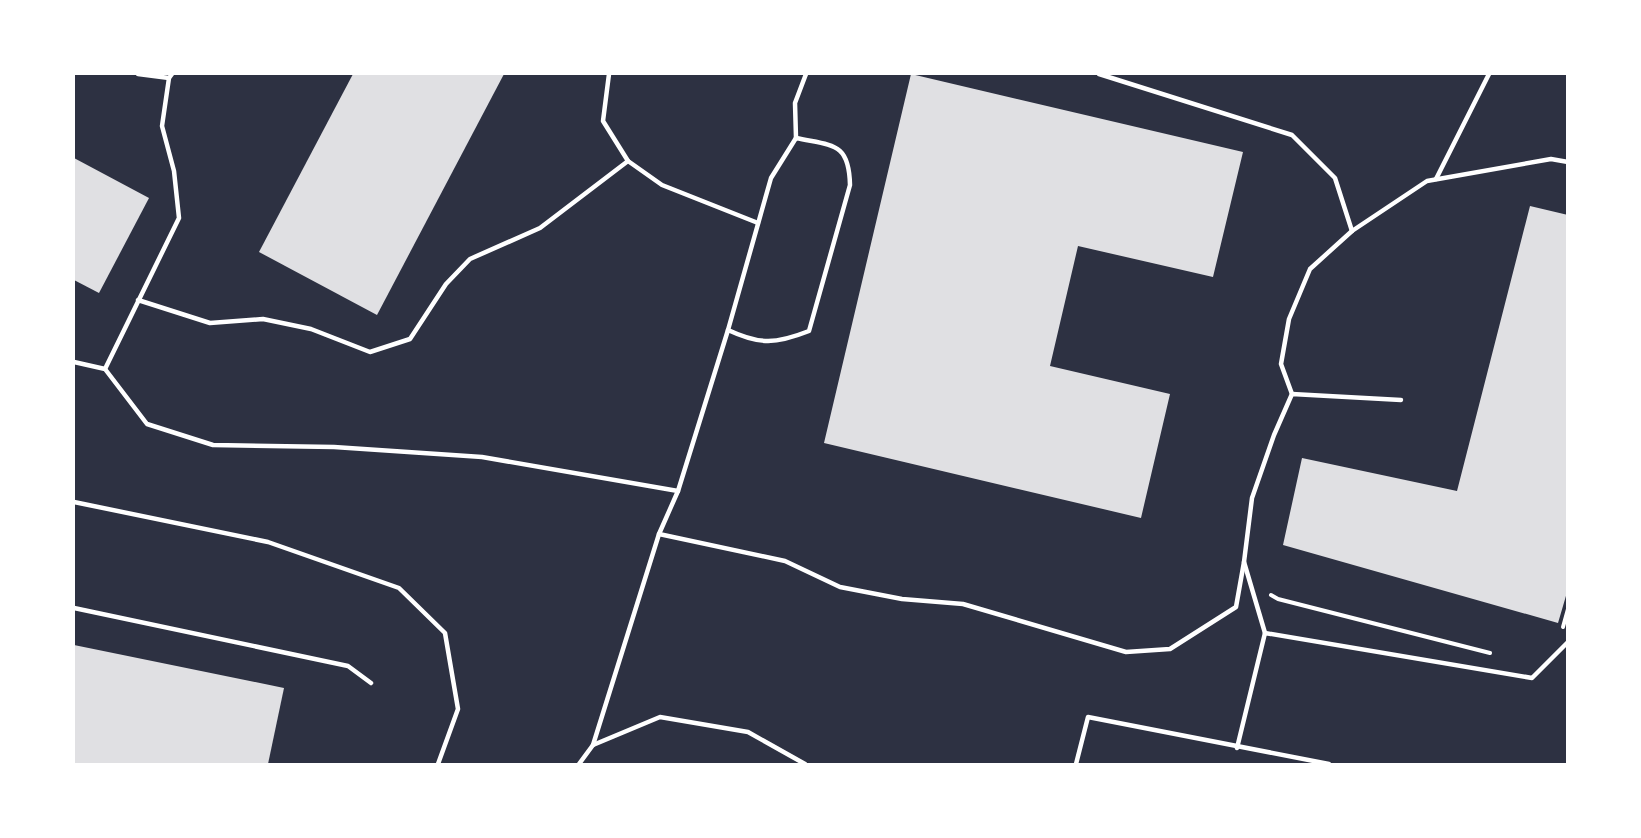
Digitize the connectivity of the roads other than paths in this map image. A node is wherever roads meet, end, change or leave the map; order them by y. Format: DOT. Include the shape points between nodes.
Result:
graph roads {
  1 [pos="138,74"];
  2 [pos="609,74"];
  3 [pos="806,74"];
  4 [pos="1099,74"];
  5 [pos="1489,74"];
  6 [pos="171,76"];
  7 [pos="796,138"];
  8 [pos="628,161"];
  9 [pos="1568,162"];
  10 [pos="1436,180"];
  11 [pos="758,223"];
  12 [pos="1352,231"];
  13 [pos="138,300"];
  14 [pos="728,330"];
  15 [pos="74,362"];
  16 [pos="105,369"];
  17 [pos="1292,394"];
  18 [pos="1401,400"];
  19 [pos="678,491"];
  20 [pos="74,502"];
  21 [pos="659,534"];
  22 [pos="1244,562"];
  23 [pos="74,608"];
  24 [pos="1265,633"];
  25 [pos="1568,642"];
  26 [pos="371,683"];
  27 [pos="593,745"];
  28 [pos="1237,748"];
  29 [pos="438,765"];
  30 [pos="579,765"];
  31 [pos="805,765"];
  32 [pos="1076,765"];
  33 [pos="1329,765"];
  1 -- 6 [label="lane"];
  2 -- 8 [label="lane" via="603,121"];
  3 -- 7 [label="lane" via="795,103"];
  4 -- 12 [label="lane" via="1292,135 1335,178"];
  5 -- 10 [label="lane"];
  6 -- 13 [label="lane" via="162,126 174,171 179,219"];
  7 -- 11 [label="lane" via="771,177"];
  7 -- 14 [label="lane" via="837,147 849,162 850,185 809,331 783,341 752,341"];
  8 -- 11 [label="lane" via="662,185"];
  8 -- 13 [label="lane" via="540,228 470,259 446,284 410,339 370,352 311,329 263,319 210,323"];
  9 -- 10 [label="lane" via="1551,159"];
  10 -- 12 [label="lane" via="1427,181"];
  11 -- 14 [label="lane"];
  12 -- 17 [label="lane" via="1310,268 1289,319 1281,364"];
  13 -- 16 [label="lane"];
  14 -- 19 [label="lane"];
  15 -- 16 [label="lane"];
  16 -- 19 [label="lane" via="147,424 213,444 482,457"];
  17 -- 18 [label="lane"];
  17 -- 22 [label="lane" via="1252,498"];
  19 -- 21 [label="lane"];
  20 -- 29 [label="lane" via="268,542 399,588 445,633 458,709"];
  21 -- 22 [label="lane" via="785,561 840,587 902,599 963,604 1126,652 1170,650 1236,607"];
  21 -- 27 [label="lane"];
  22 -- 24 [label="lane"];
  23 -- 26 [label="lane" via="348,666"];
  24 -- 25 [label="lane" via="1532,678"];
  24 -- 28 [label="lane"];
  27 -- 30 [label="lane"];
  27 -- 31 [label="lane" via="660,717 748,732"];
  28 -- 32 [label="lane" via="1088,717"];
  28 -- 33 [label="lane"];
}
